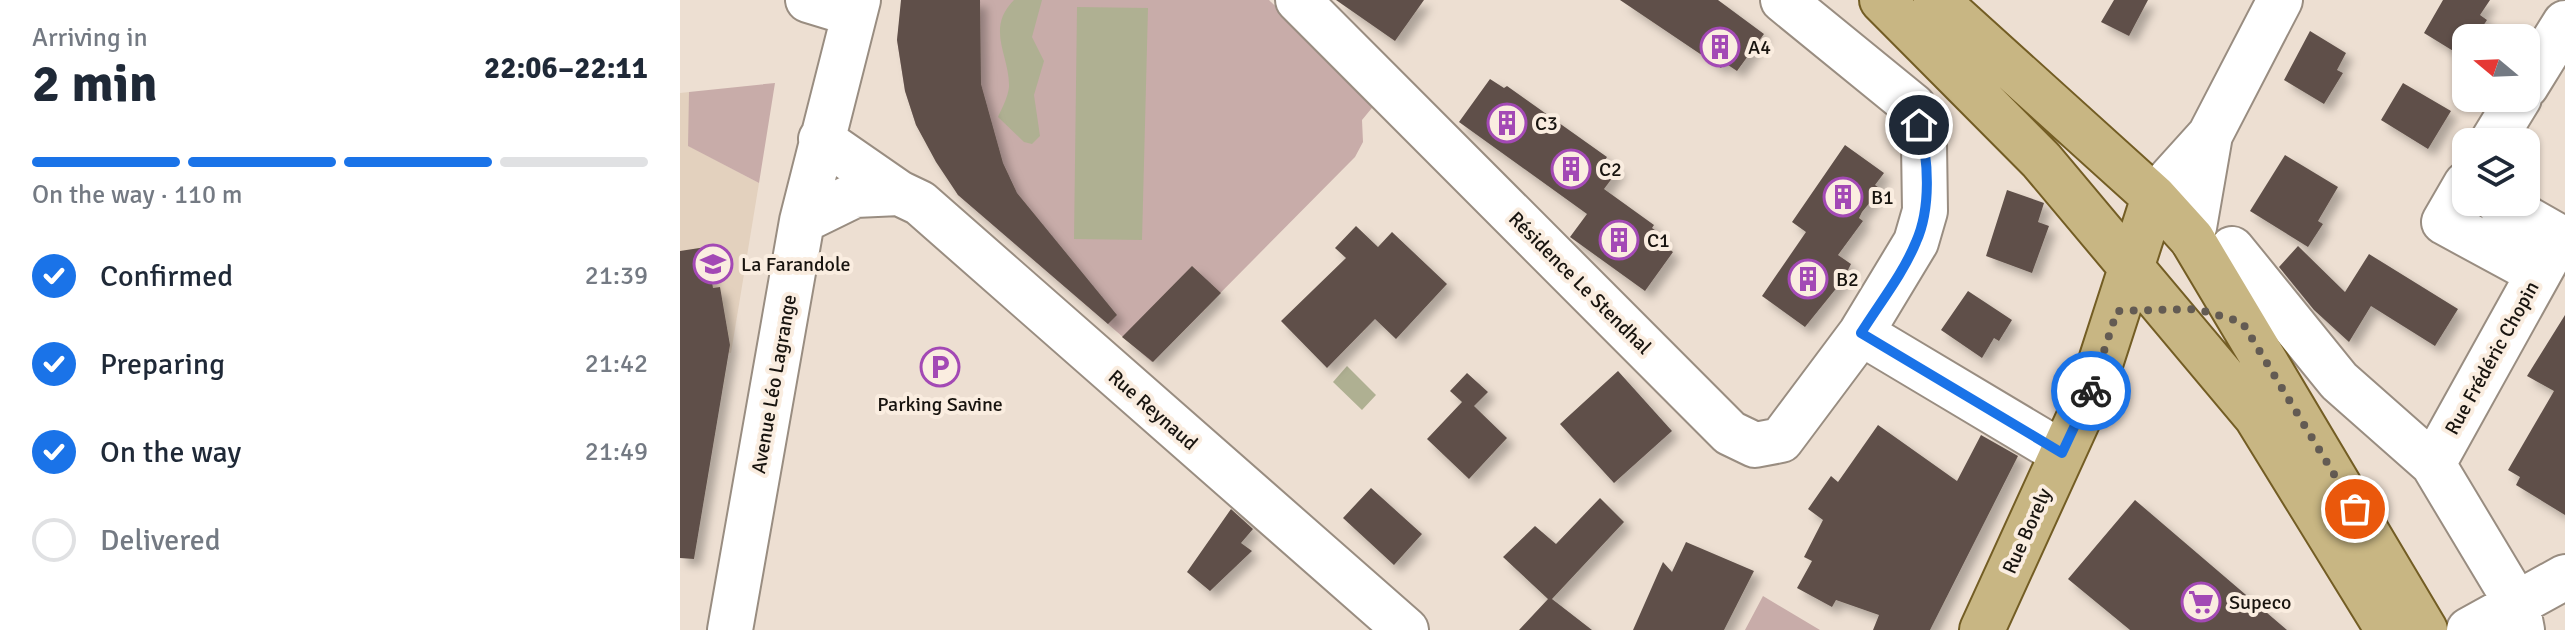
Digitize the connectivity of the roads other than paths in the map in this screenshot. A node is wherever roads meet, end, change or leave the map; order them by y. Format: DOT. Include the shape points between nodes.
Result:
graph roads {
  1 [pos="808,0"];
  2 [pos="1298,0"];
  3 [pos="1783,0"];
  4 [pos="1882,0"];
  5 [pos="1936,0"];
  6 [pos="2277,1"];
  7 [pos="856,7"];
  8 [pos="2565,23"];
  9 [pos="2540,63"];
  10 [pos="2210,135"];
  11 [pos="821,139"];
  12 [pos="2059,182"];
  13 [pos="899,193"];
  14 [pos="2200,196"];
  15 [pos="2154,197"];
  16 [pos="2452,208"];
  17 [pos="2522,216"];
  18 [pos="802,221"];
  19 [pos="2212,244"];
  20 [pos="2130,266"];
  21 [pos="2538,273"];
  22 [pos="2166,309"];
  23 [pos="2117,311"];
  24 [pos="2242,322"];
  25 [pos="1861,333"];
  26 [pos="2092,389"];
  27 [pos="2062,453"];
  28 [pos="2439,453"];
  29 [pos="2565,577"];
  30 [pos="2520,617"];
  31 [pos="730,630"];
  32 [pos="1406,630"];
  33 [pos="1982,630"];
  34 [pos="2388,630"];
  35 [pos="2425,630"];
  36 [pos="2469,630"];
  1 -- 7 [label="street"];
  2 -- 25 [label="street, Résidence Le Stendhal" via="1730,433 1755,445 1781,440"];
  3 -- 25 [label="street, Résidence Le Stendhal" via="1913,106 1924,144 1925,211 1916,242"];
  4 -- 12 [label="main road"];
  5 -- 15 [label="main road"];
  6 -- 10 [label="street"];
  7 -- 11 [label="street, Avenue Léo Lagrange"];
  8 -- 9 [label="street"];
  10 -- 14 [label="street"];
  10 -- 15 [label="street"];
  11 -- 13 [label="street, Rue Reynaud"];
  11 -- 18 [label="street, Avenue Léo Lagrange"];
  12 -- 15 [label="main road" via="2100,193"];
  12 -- 20 [label="main road"];
  13 -- 18 [label="street" via="855,195"];
  13 -- 32 [label="street, Rue Reynaud" via="920,203"];
  14 -- 15 [label="street"];
  14 -- 19 [label="street"];
  15 -- 19 [label="main road"];
  15 -- 20 [label="main road, Rue Borely"];
  16 -- 21 [label="street, Rue Frédéric Chopin" via="2444,222"];
  17 -- 21 [label="street, Rue Frédéric Chopin" via="2559,237"];
  18 -- 31 [label="street, Avenue Léo Lagrange"];
  19 -- 22 [label="main road"];
  19 -- 24 [label="main road"];
  19 -- 28 [label="street" via="2339,381"];
  20 -- 22 [label="main road"];
  20 -- 23 [label="main road, Rue Borely"];
  21 -- 28 [label="street, Rue Frédéric Chopin"];
  22 -- 23 [label="main road"];
  22 -- 24 [label="main road" via="2197,309"];
  22 -- 26 [label="main road, Rue Borely"];
  22 -- 34 [label="main road" via="2256,416"];
  23 -- 26 [label="main road, Rue Borely"];
  24 -- 35 [label="main road"];
  25 -- 27 [label="street"];
  26 -- 27 [label="main road, Rue Borely"];
  27 -- 33 [label="main road, Rue Borely"];
  28 -- 30 [label="street"];
  29 -- 30 [label="street"];
  30 -- 36 [label="street"];
}
